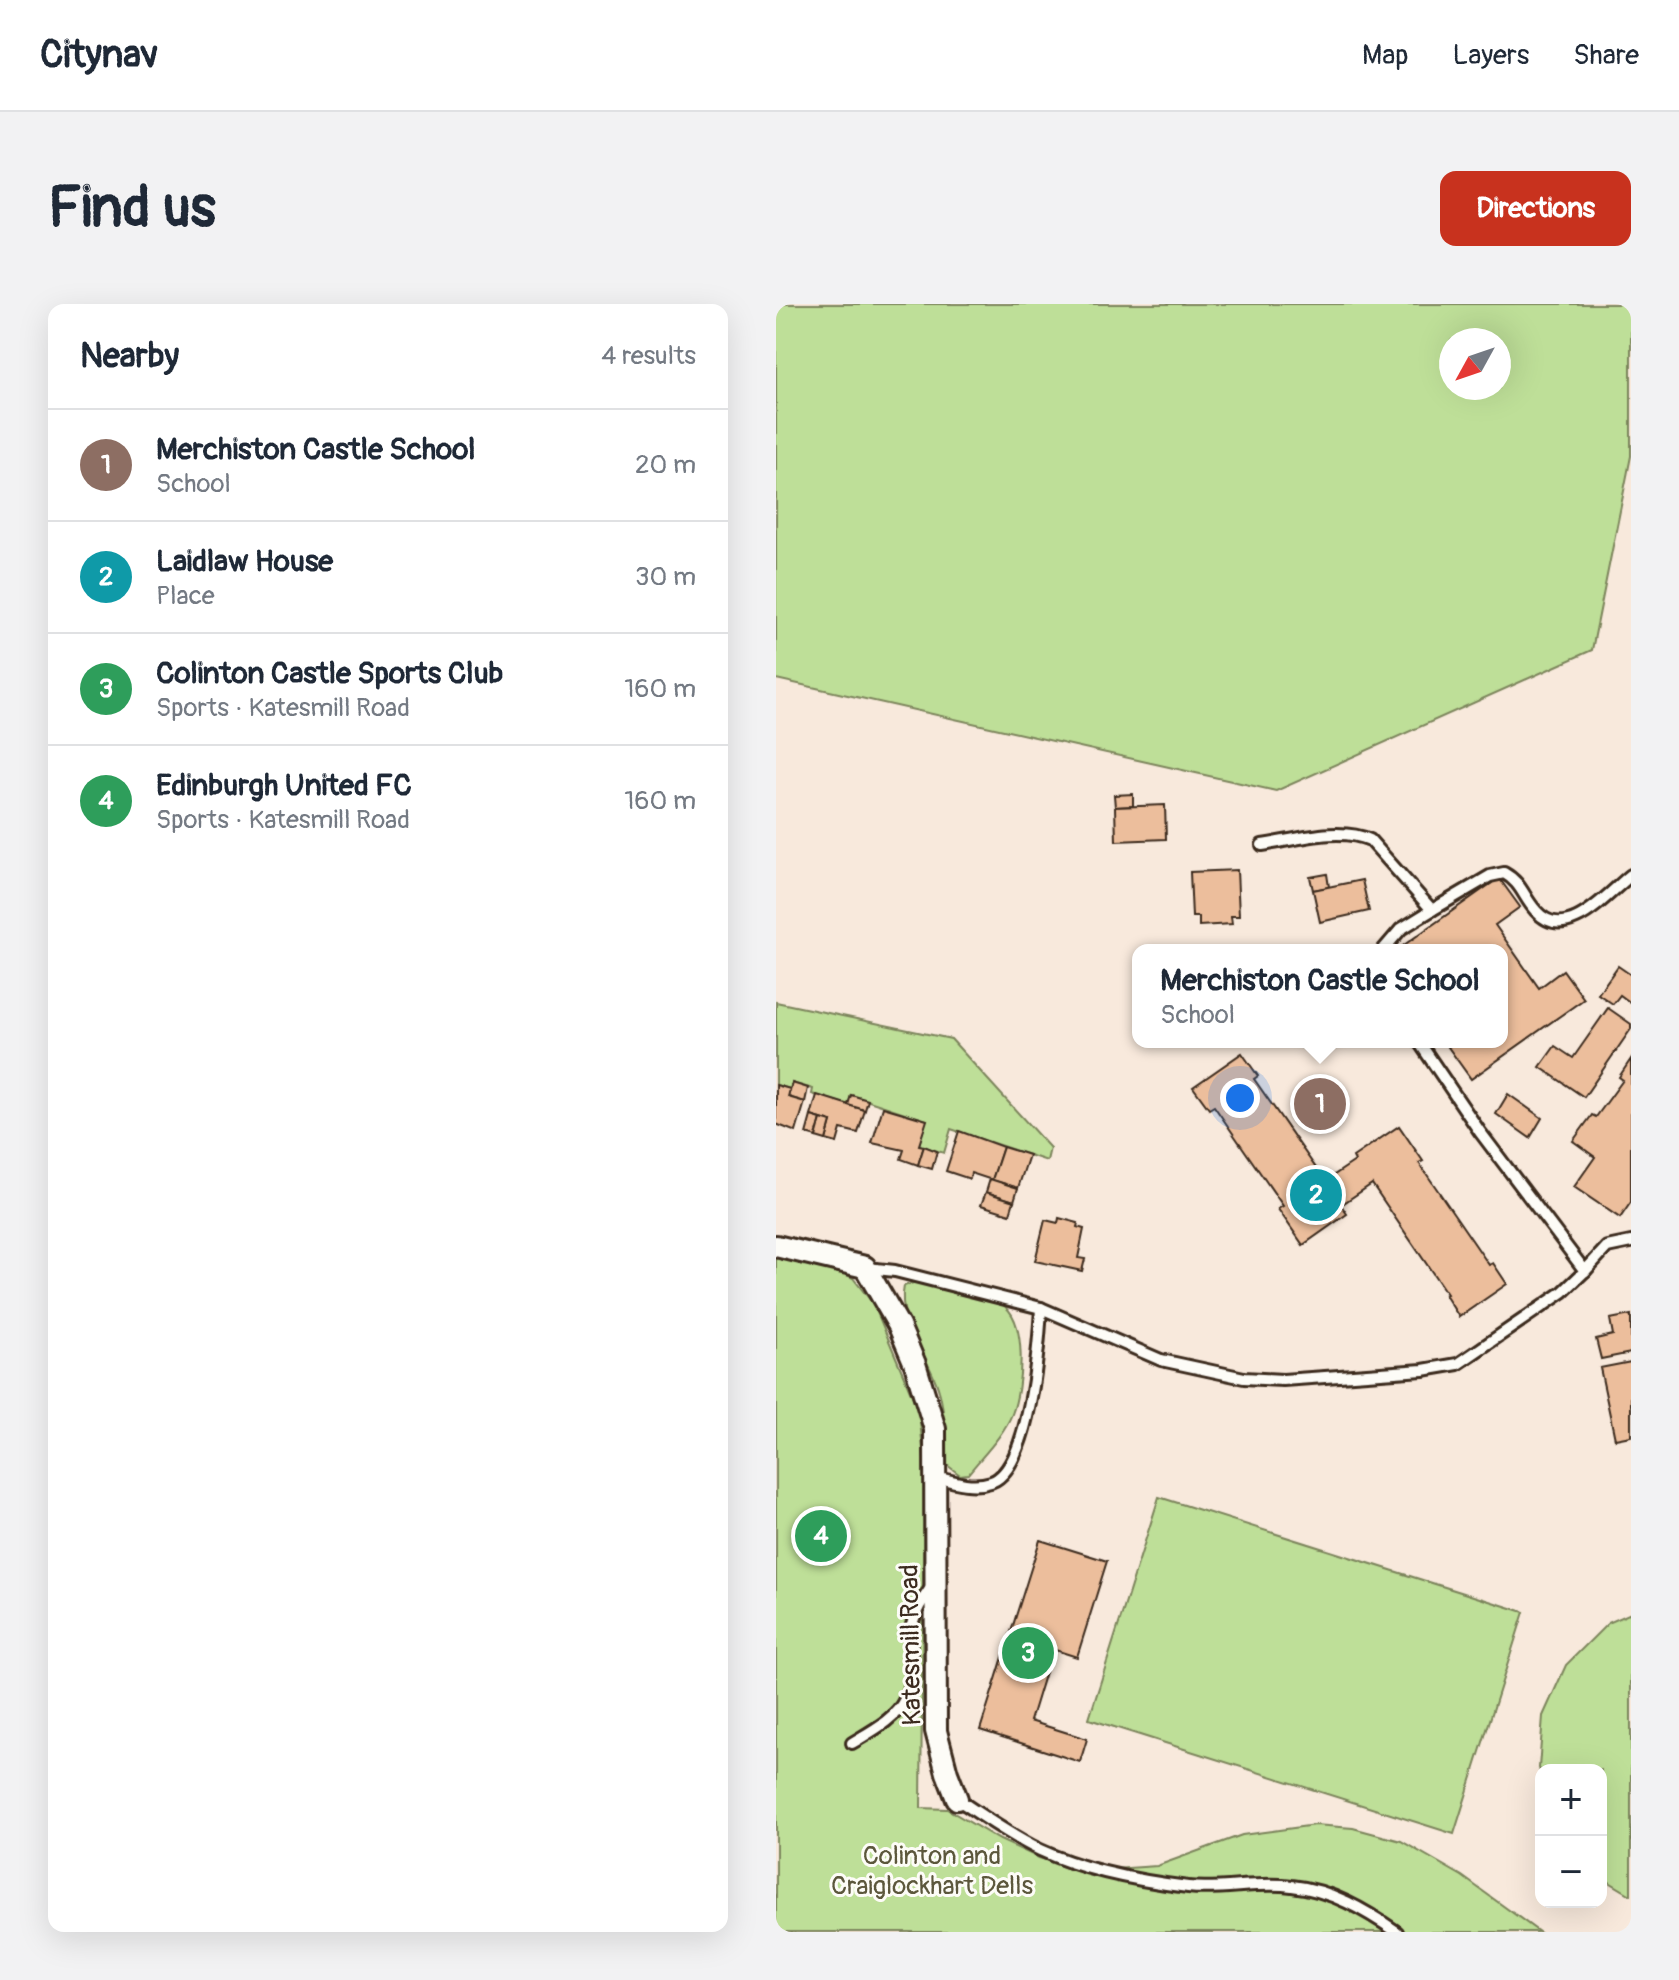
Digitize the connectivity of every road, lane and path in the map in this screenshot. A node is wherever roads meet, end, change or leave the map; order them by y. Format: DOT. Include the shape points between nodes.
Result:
graph roads {
  1 [pos="1262,845"];
  2 [pos="1631,875"];
  3 [pos="1432,910"];
  4 [pos="1388,944"];
  5 [pos="1423,1048"];
  6 [pos="1631,1242"];
  7 [pos="776,1246"];
  8 [pos="865,1267"];
  9 [pos="1585,1271"];
  10 [pos="1041,1308"];
  11 [pos="936,1477"];
  12 [pos="935,1582"];
  13 [pos="852,1743"];
  14 [pos="957,1799"];
  15 [pos="1397,1932"];
  1 -- 3 [label="lane" via="1359,834 1383,852"];
  2 -- 3 [label="lane" via="1567,923 1556,924 1537,913 1522,887 1504,873"];
  3 -- 4 [label="lane"];
  5 -- 9 [label="lane"];
  6 -- 9 [label="lane" via="1607,1247"];
  7 -- 8 [label="street"];
  8 -- 10 [label="lane"];
  8 -- 11 [label="street, Katesmill Road" via="915,1364 935,1429"];
  9 -- 10 [label="lane" via="1458,1364 1343,1376 1283,1380 1216,1374 1161,1360"];
  10 -- 11 [label="lane" via="1032,1394 1018,1449 1004,1473 993,1482 964,1485"];
  11 -- 12 [label="street, Katesmill Road"];
  12 -- 13 [label="lane" via="916,1611 905,1700"];
  12 -- 14 [label="street, Katesmill Road" via="936,1731"];
  14 -- 15 [label="lane, Katesmill Road" via="1029,1844 1085,1866 1193,1888 1291,1885 1349,1903"];
}
